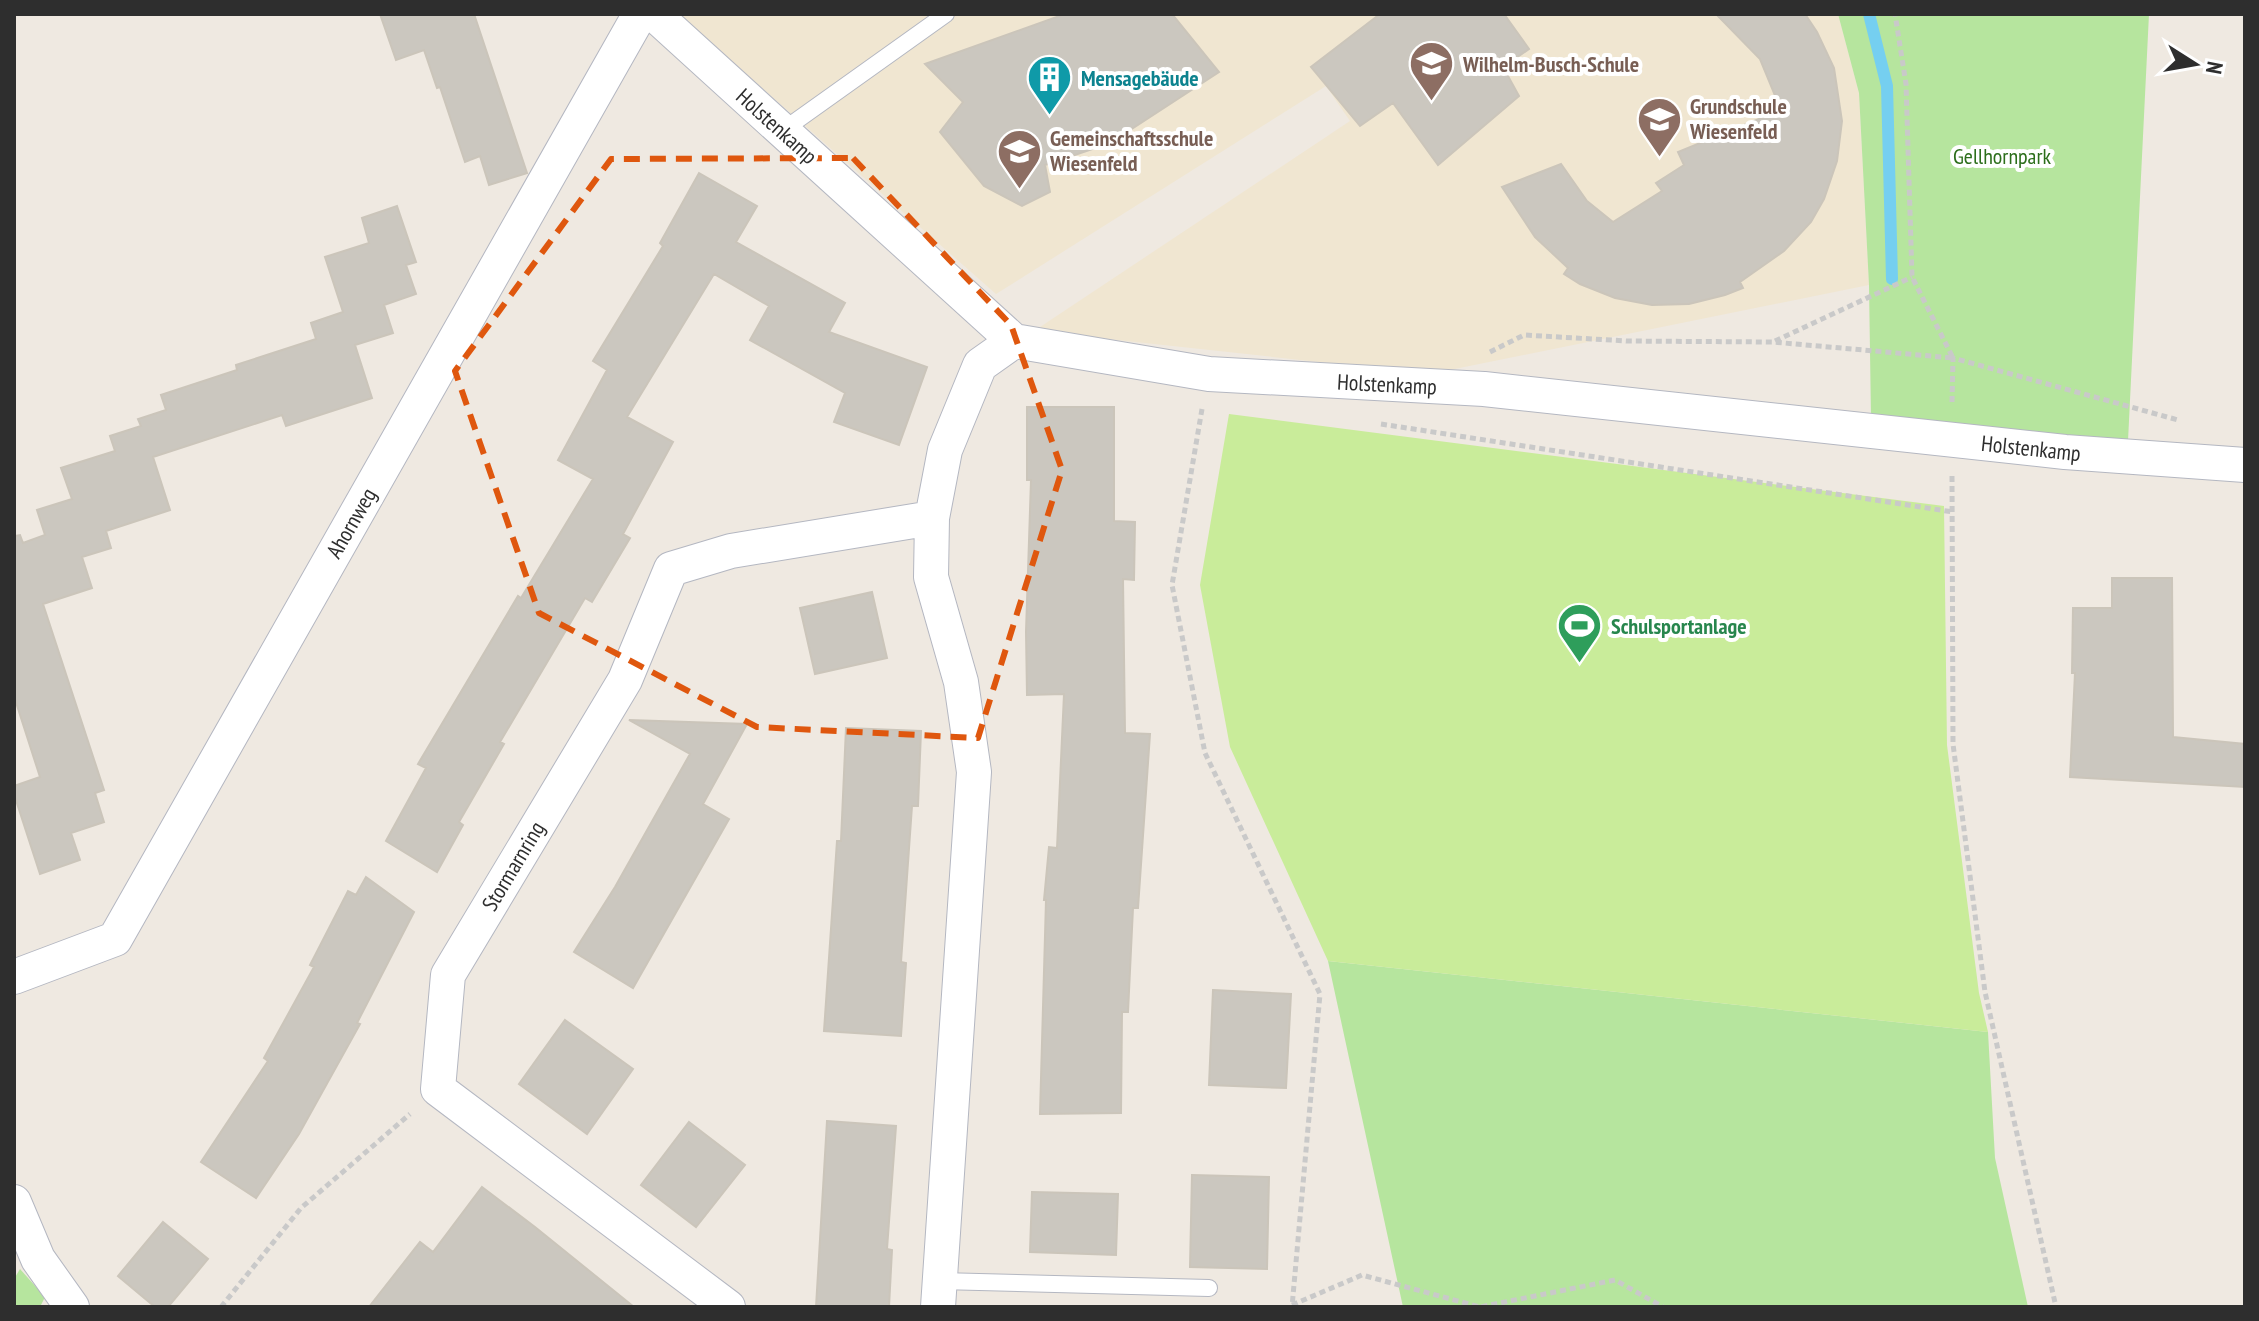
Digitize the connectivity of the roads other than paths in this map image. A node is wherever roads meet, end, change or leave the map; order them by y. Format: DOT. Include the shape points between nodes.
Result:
graph roads {
  1 [pos="640,14"];
  2 [pos="654,14"];
  3 [pos="946,14"];
  4 [pos="782,131"];
  5 [pos="1014,341"];
  6 [pos="2245,465"];
  7 [pos="932,518"];
  8 [pos="14,977"];
  9 [pos="14,1202"];
  10 [pos="1209,1288"];
  11 [pos="939,1294"];
  12 [pos="72,1307"];
  13 [pos="728,1307"];
  1 -- 8 [label="street, Ahornweg" via="115,939"];
  2 -- 4 [label="street, Holstenkamp"];
  3 -- 4 [label="lane"];
  4 -- 5 [label="street, Holstenkamp"];
  5 -- 6 [label="street, Holstenkamp" via="1209,374 1484,389 2065,452"];
  5 -- 7 [label="street" via="980,365 945,450"];
  7 -- 11 [label="street" via="931,577 961,682 974,772"];
  7 -- 13 [label="street, Stormarnring" via="731,551 671,569 625,680 448,975 438,1089"];
  9 -- 12 [label="street" via="38,1259"];
  10 -- 11 [label="lane"];
}
